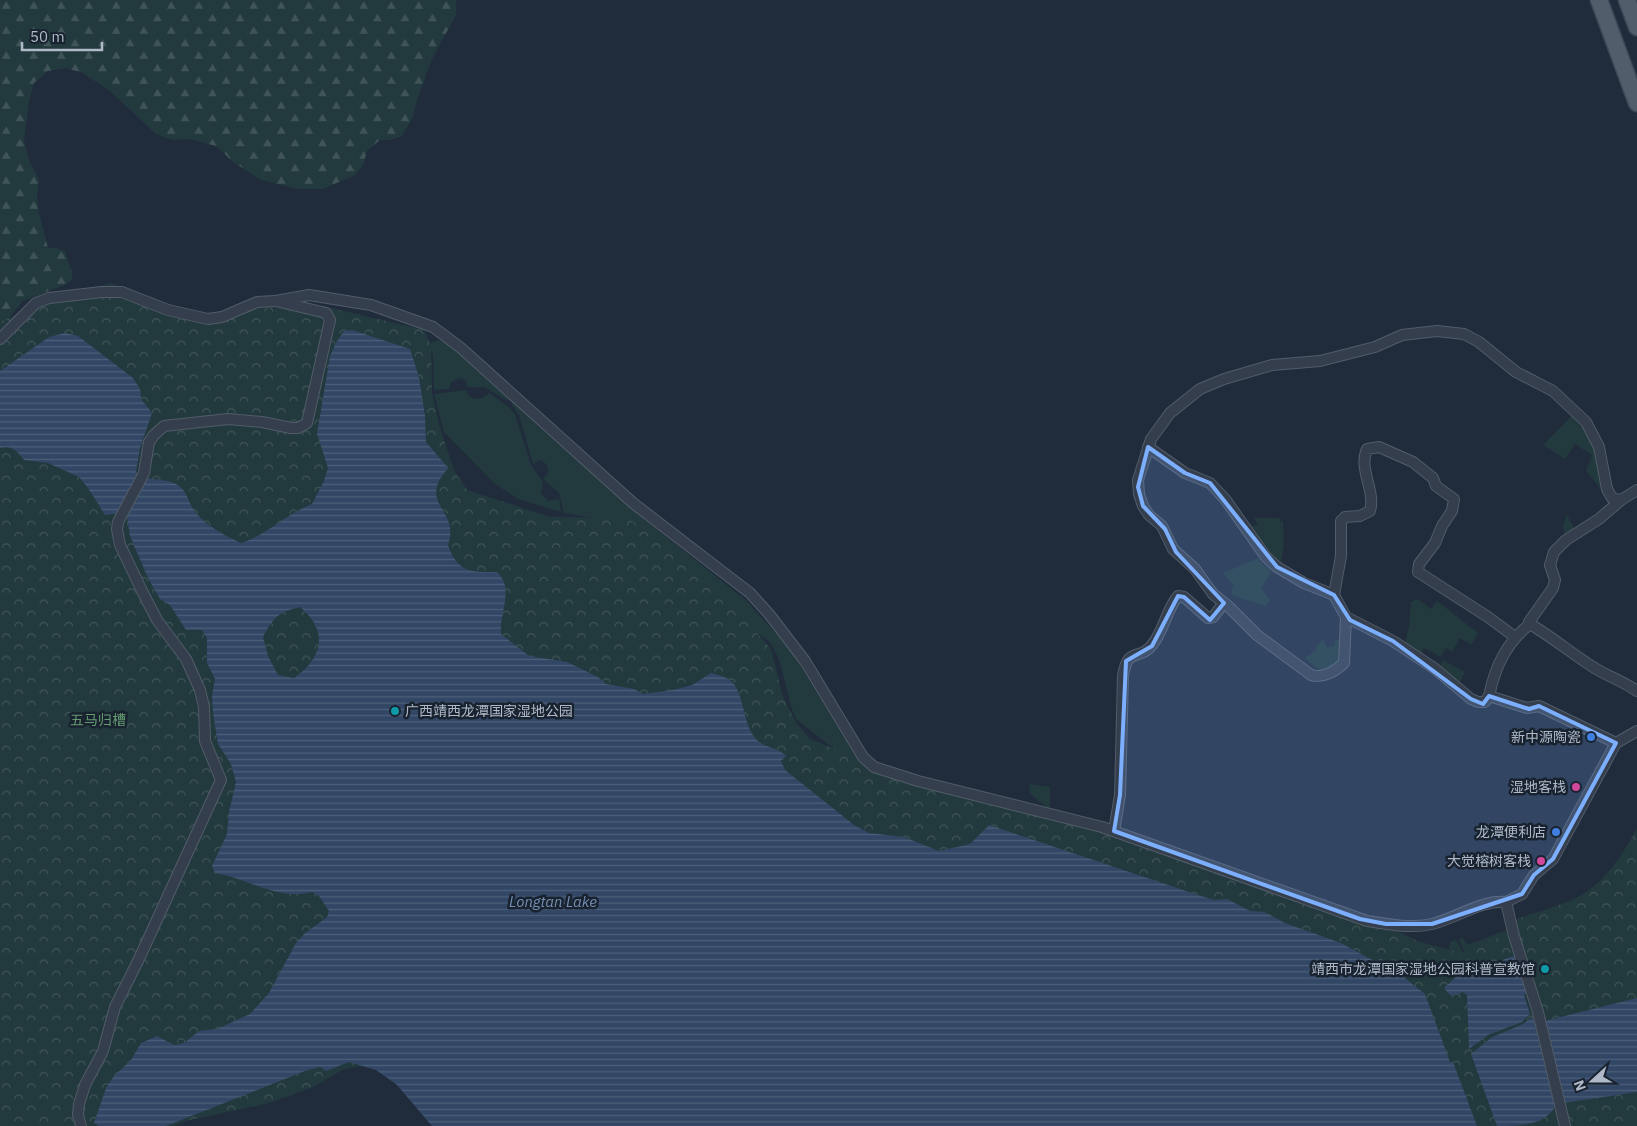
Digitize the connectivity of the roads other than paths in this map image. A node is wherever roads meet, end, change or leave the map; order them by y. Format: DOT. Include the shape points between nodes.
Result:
graph roads {
  1 [pos="1599,0"];
  2 [pos="1627,0"];
  3 [pos="1637,27"];
  4 [pos="1637,103"];
  5 [pos="276,301"];
  6 [pos="0,339"];
  7 [pos="1148,447"];
  8 [pos="1637,490"];
  9 [pos="1621,500"];
  10 [pos="1334,596"];
  11 [pos="1224,603"];
  12 [pos="1346,617"];
  13 [pos="1530,624"];
  14 [pos="1515,638"];
  15 [pos="1637,691"];
  16 [pos="1489,696"];
  17 [pos="1637,731"];
  18 [pos="1616,743"];
  19 [pos="1114,831"];
  20 [pos="1506,902"];
  21 [pos="82,1126"];
  22 [pos="1565,1126"];
  1 -- 4 [label="main road"];
  2 -- 3 [label="main road"];
  5 -- 6 [label="street" via="257,302 222,317 208,319 168,310 122,292 49,298 36,303"];
  5 -- 19 [label="street" via="309,295 371,305 432,327 461,348 633,503 750,594 805,661 863,757 874,767 935,786"];
  5 -- 21 [label="street" via="329,316 308,423 298,428 246,420 169,424 149,442 144,473 116,529 120,545 153,613 186,659 200,690 205,741 221,780 114,1006 103,1051 79,1104"];
  7 -- 9 [label="street" via="1170,413 1214,382 1277,364 1330,359 1375,347 1402,335 1448,331 1464,334 1479,342 1516,372 1552,391 1579,414 1596,438 1608,494"];
  7 -- 10 [label="street" via="1185,473 1210,483 1277,567"];
  7 -- 11 [label="street" via="1138,480 1143,506 1165,529 1176,552"];
  8 -- 9 [label="street"];
  9 -- 13 [label="street" via="1554,552 1550,565 1555,580 1553,588"];
  10 -- 12 [label="street"];
  10 -- 14 [label="street" via="1341,556 1341,521 1370,511 1365,456 1370,448 1379,447 1418,465 1455,502 1435,543 1417,568 1419,574"];
  11 -- 12 [label="street" via="1257,635 1314,677 1328,674 1344,663"];
  11 -- 19 [label="street" via="1213,617 1208,618 1184,596 1178,596 1152,646 1126,661 1120,795"];
  12 -- 16 [label="street" via="1394,641 1471,699 1482,703"];
  13 -- 14 [label="street"];
  13 -- 15 [label="street" via="1591,666"];
  14 -- 16 [label="street" via="1500,661"];
  16 -- 18 [label="street" via="1527,708 1543,707"];
  17 -- 18 [label="street"];
  18 -- 20 [label="street" via="1553,859 1534,875 1522,894"];
  19 -- 20 [label="street" via="1367,921 1420,926 1491,903"];
  20 -- 22 [label="street"];
}
